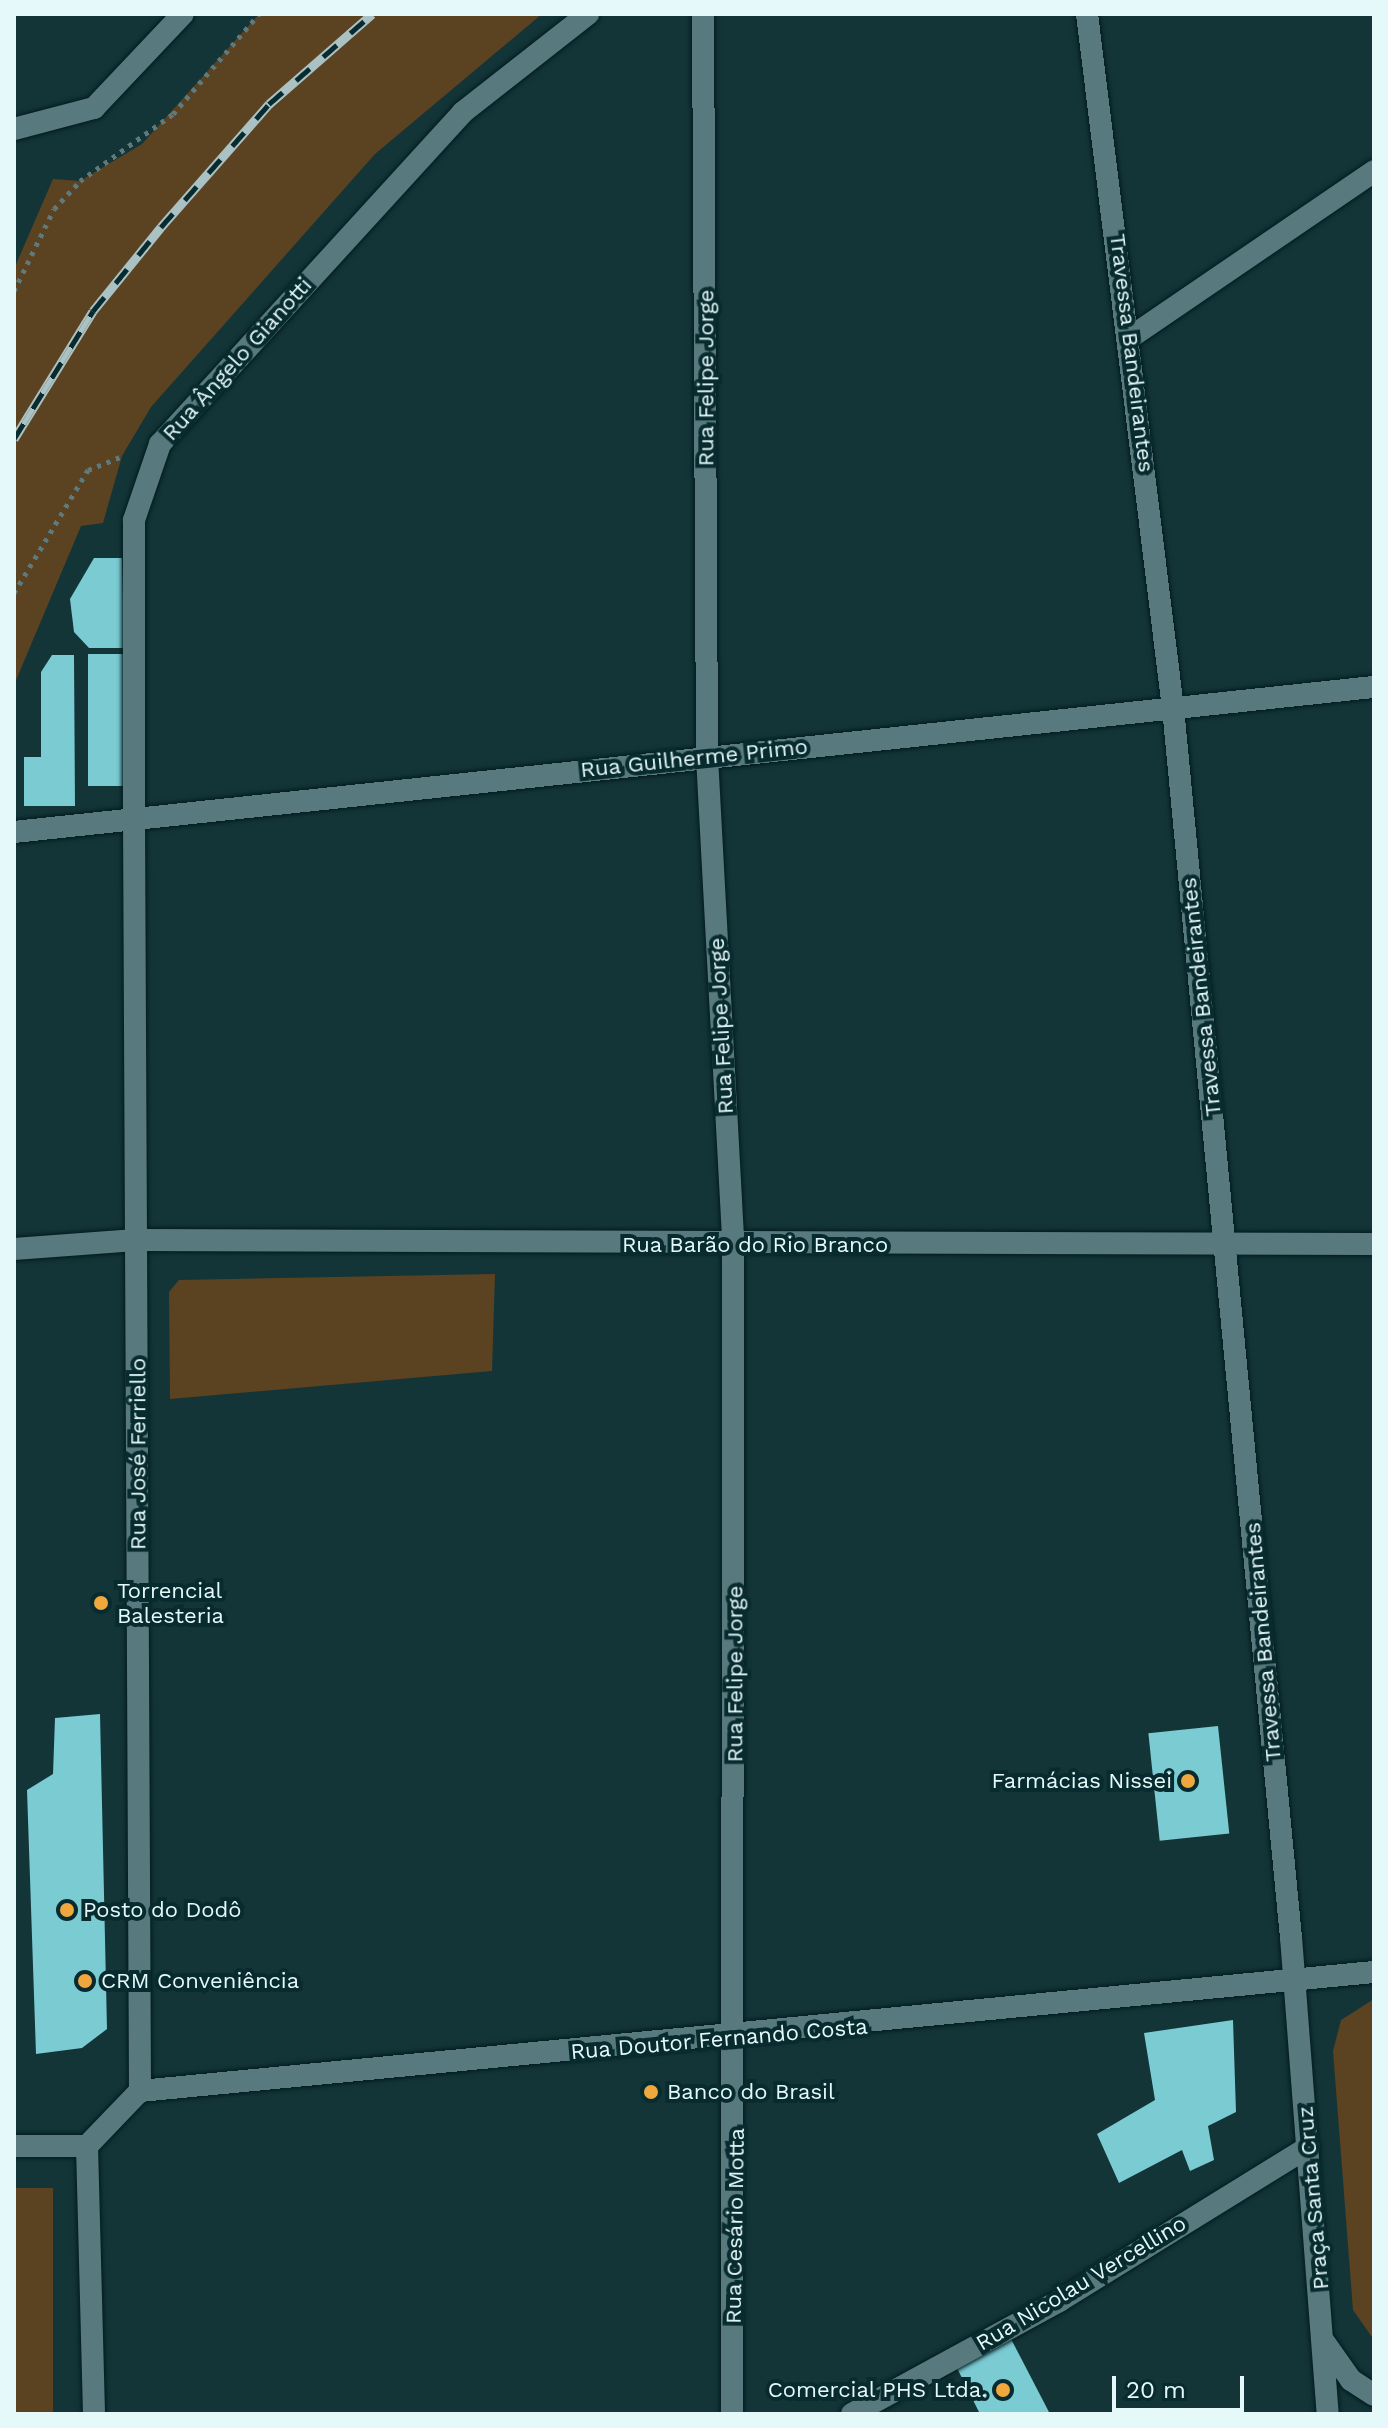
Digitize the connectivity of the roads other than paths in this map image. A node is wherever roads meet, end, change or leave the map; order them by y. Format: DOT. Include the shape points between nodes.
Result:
graph roads {
  1 [pos="183,14"];
  2 [pos="588,14"];
  3 [pos="703,14"];
  4 [pos="1087,14"];
  5 [pos="14,129"];
  6 [pos="1374,171"];
  7 [pos="1131,337"];
  8 [pos="1374,687"];
  9 [pos="1173,708"];
  10 [pos="707,757"];
  11 [pos="134,817"];
  12 [pos="14,832"];
  13 [pos="136,1240"];
  14 [pos="733,1244"];
  15 [pos="1374,1244"];
  16 [pos="1225,1248"];
  17 [pos="14,1249"];
  18 [pos="1374,1972"];
  19 [pos="1295,1983"];
  20 [pos="737,2038"];
  21 [pos="140,2091"];
  22 [pos="14,2146"];
  23 [pos="87,2146"];
  24 [pos="1308,2147"];
  25 [pos="1325,2343"];
  26 [pos="1374,2395"];
  27 [pos="94,2414"];
  28 [pos="732,2414"];
  29 [pos="852,2414"];
  30 [pos="1328,2414"];
  1 -- 5 [label="street" via="94,108"];
  2 -- 11 [label="street, Rua Ângelo Gianotti" via="463,112 174,425 149,468 134,520"];
  3 -- 10 [label="street, Rua Felipe Jorge"];
  4 -- 7 [label="street, Travessa Bandeirantes"];
  6 -- 7 [label="street"];
  7 -- 9 [label="street, Travessa Bandeirantes"];
  8 -- 9 [label="street, Rua Guilherme Primo"];
  9 -- 10 [label="street, Rua Guilherme Primo"];
  9 -- 16 [label="street, Travessa Bandeirantes"];
  10 -- 11 [label="street, Rua Guilherme Primo"];
  10 -- 14 [label="street, Rua Felipe Jorge"];
  11 -- 12 [label="street, Rua Guilherme Primo"];
  11 -- 13 [label="street, Rua José Ferriello"];
  13 -- 14 [label="street, Rua Barão do Rio Branco"];
  13 -- 17 [label="street, Rua Barão do Rio Branco"];
  13 -- 21 [label="street, Rua José Ferriello"];
  14 -- 16 [label="street, Rua Barão do Rio Branco"];
  14 -- 20 [label="street, Rua Felipe Jorge"];
  15 -- 16 [label="street, Rua Barão do Rio Branco"];
  16 -- 19 [label="street, Travessa Bandeirantes"];
  18 -- 19 [label="street, Rua Doutor Fernando Costa"];
  19 -- 20 [label="street, Rua Doutor Fernando Costa"];
  19 -- 24 [label="street, Praça Santa Cruz"];
  20 -- 21 [label="street, Rua Doutor Fernando Costa"];
  20 -- 28 [label="street, Rua Cesário Motta"];
  21 -- 23 [label="street"];
  22 -- 23 [label="street"];
  23 -- 27 [label="street"];
  24 -- 25 [label="street, Praça Santa Cruz"];
  24 -- 29 [label="street, Rua Nicolau Vercellino" via="1059,2301"];
  25 -- 26 [label="street" via="1351,2380"];
  25 -- 30 [label="street, Praça Santa Cruz"];
}
